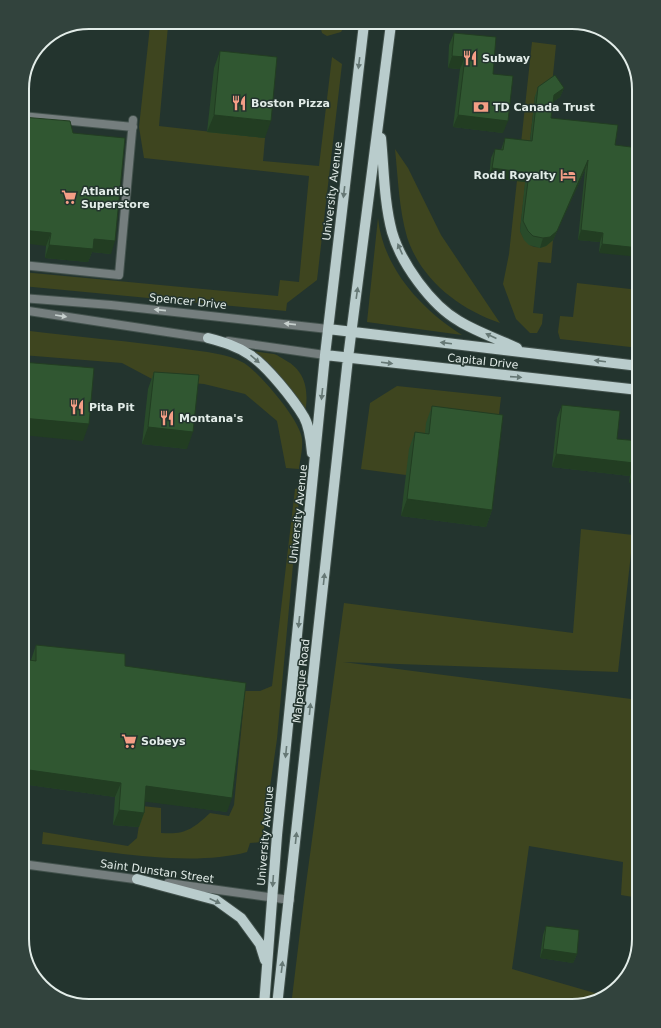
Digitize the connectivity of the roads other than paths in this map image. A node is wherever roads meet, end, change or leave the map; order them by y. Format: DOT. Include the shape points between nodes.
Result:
graph roads {
  1 [pos="363,29"];
  2 [pos="390,29"];
  3 [pos="29,116"];
  4 [pos="380,120"];
  5 [pos="29,266"];
  6 [pos="29,299"];
  7 [pos="29,311"];
  8 [pos="328,329"];
  9 [pos="352,331"];
  10 [pos="208,338"];
  11 [pos="526,353"];
  12 [pos="325,355"];
  13 [pos="348,358"];
  14 [pos="632,365"];
  15 [pos="632,389"];
  16 [pos="310,514"];
  17 [pos="29,865"];
  18 [pos="137,879"];
  19 [pos="272,898"];
  20 [pos="290,900"];
  21 [pos="267,965"];
  22 [pos="265,999"];
  23 [pos="278,999"];
  1 -- 8 [label="main road, University Avenue, one-way"];
  2 -- 4 [label="main road"];
  3 -- 5 [label="street" via="133,123 119,275"];
  9 -- 4 [label="main road, one-way"];
  11 -- 4 [label="main road, one-way" via="459,321 446,312 427,293 405,262 392,233"];
  8 -- 6 [label="street, Spencer Drive, one-way"];
  7 -- 10 [label="street, one-way"];
  8 -- 9 [label="main road, Spencer Drive"];
  8 -- 12 [label="main road, University Avenue"];
  11 -- 9 [label="main road, Capital Drive, one-way"];
  9 -- 13 [label="main road"];
  10 -- 12 [label="street"];
  10 -- 16 [label="main road, one-way" via="232,345 251,355 270,372 305,418 312,458"];
  14 -- 11 [label="main road, Capital Drive, one-way"];
  12 -- 13 [label="main road, Capital Drive"];
  12 -- 16 [label="main road, University Avenue, one-way"];
  13 -- 15 [label="main road, Capital Drive, one-way"];
  20 -- 13 [label="main road, Malpeque Road, one-way"];
  16 -- 19 [label="main road, University Avenue, one-way"];
  17 -- 18 [label="street, Saint Dunstan Street"];
  18 -- 19 [label="street, Saint Dunstan Street"];
  18 -- 21 [label="main road, one-way" via="216,900 241,918 260,944"];
  19 -- 20 [label="street, Saint Dunstan Street"];
  19 -- 21 [label="main road, University Avenue"];
  23 -- 20 [label="main road, Malpeque Road, one-way"];
  21 -- 22 [label="main road, University Avenue"];
}
